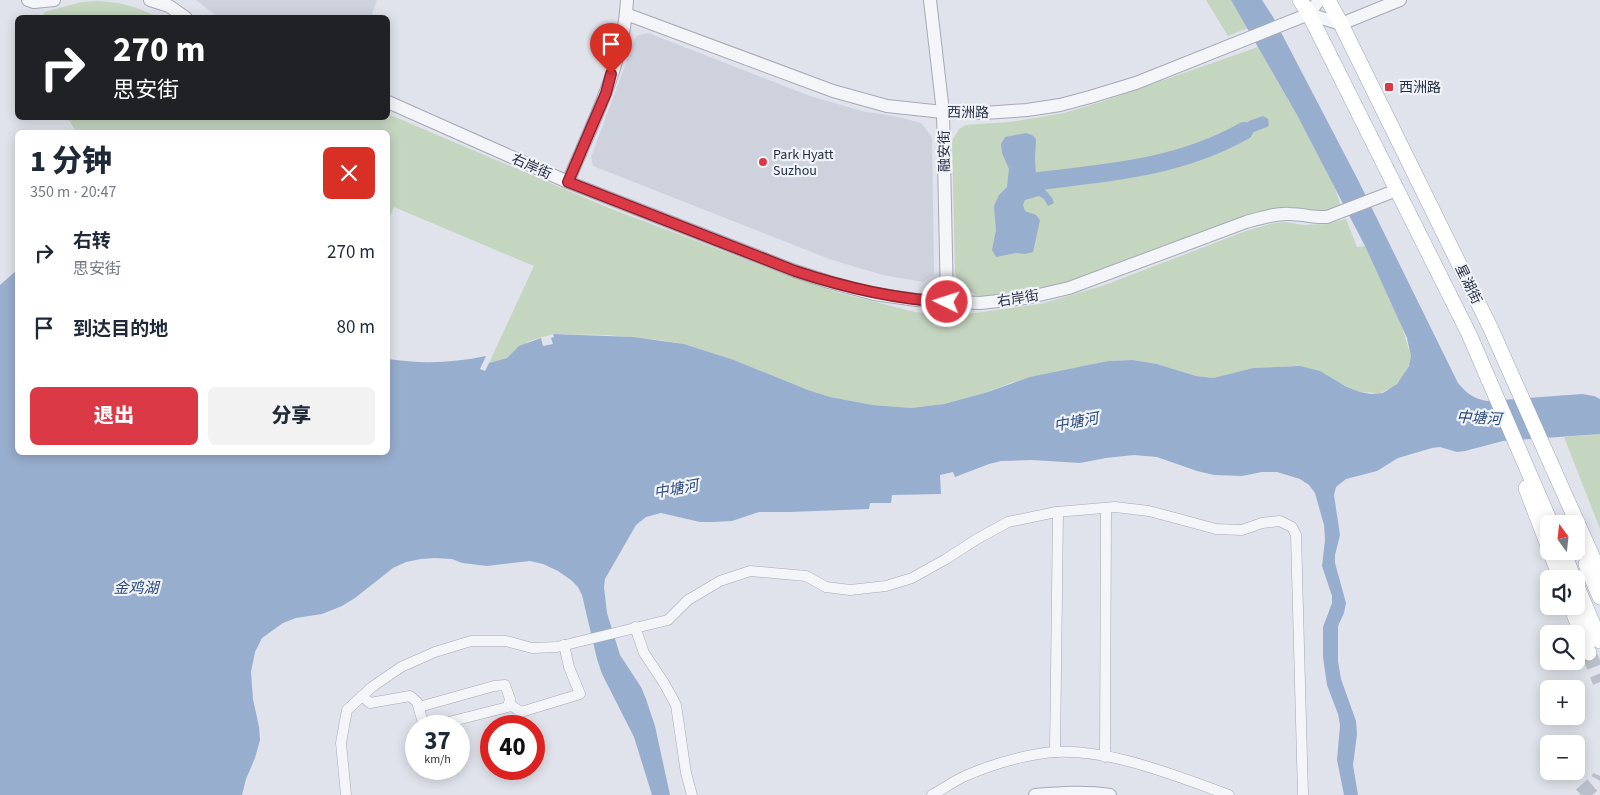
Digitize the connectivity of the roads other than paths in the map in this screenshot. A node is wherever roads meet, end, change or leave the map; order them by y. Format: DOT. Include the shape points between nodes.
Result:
graph roads {
  1 [pos="28,0"];
  2 [pos="54,0"];
  3 [pos="150,0"];
  4 [pos="627,0"];
  5 [pos="930,0"];
  6 [pos="1300,0"];
  7 [pos="1319,0"];
  8 [pos="1328,0"];
  9 [pos="1400,0"];
  10 [pos="626,14"];
  11 [pos="1309,14"];
  12 [pos="182,15"];
  13 [pos="1341,24"];
  14 [pos="390,103"];
  15 [pos="943,112"];
  16 [pos="568,182"];
  17 [pos="1397,190"];
  18 [pos="947,302"];
  19 [pos="1543,446"];
  20 [pos="1520,450"];
  21 [pos="1106,508"];
  22 [pos="1058,512"];
  23 [pos="1547,515"];
  24 [pos="1567,515"];
  25 [pos="1540,526"];
  26 [pos="1584,560"];
  27 [pos="1600,574"];
  28 [pos="1600,597"];
  29 [pos="1585,605"];
  30 [pos="1574,615"];
  31 [pos="635,627"];
  32 [pos="1600,641"];
  33 [pos="564,645"];
  34 [pos="1589,654"];
  35 [pos="362,696"];
  36 [pos="509,704"];
  37 [pos="419,707"];
  38 [pos="421,715"];
  39 [pos="470,717"];
  40 [pos="1056,752"];
  41 [pos="1104,756"];
  42 [pos="346,795"];
  43 [pos="692,795"];
  44 [pos="932,795"];
  45 [pos="1035,795"];
  46 [pos="1110,795"];
  47 [pos="1229,795"];
  48 [pos="1303,795"];
  1 -- 2 [label="street"];
  3 -- 12 [label="street" via="169,6"];
  4 -- 10 [label="street"];
  5 -- 15 [label="street, 融安街"];
  6 -- 11 [label="main road, 星湖街"];
  7 -- 11 [label="street"];
  8 -- 13 [label="main road, 星湖街"];
  9 -- 13 [label="street"];
  10 -- 15 [label="street, 西洲路" via="833,91 887,106"];
  10 -- 16 [label="street" via="606,93"];
  11 -- 13 [label="street"];
  11 -- 15 [label="street, 西洲路" via="1136,83 1060,105 984,113"];
  11 -- 17 [label="main road, 星湖街"];
  13 -- 19 [label="main road, 星湖街" via="1491,329"];
  14 -- 16 [label="street, 右岸街"];
  15 -- 18 [label="street, 融安街"];
  16 -- 18 [label="street, 右岸街" via="829,282 874,294"];
  17 -- 18 [label="street, 右岸街" via="1327,217 1289,214 1254,219 1045,294 980,303"];
  17 -- 20 [label="main road, 星湖街" via="1469,334"];
  19 -- 24 [label="main road"];
  19 -- 27 [label="main road, 星湖街"];
  20 -- 23 [label="main road, 星湖街"];
  20 -- 25 [label="main road" via="1523,482"];
  21 -- 22 [label="street"];
  21 -- 41 [label="street"];
  21 -- 48 [label="street" via="1149,511 1216,529 1242,530 1280,521 1292,527 1296,536"];
  22 -- 31 [label="street" via="1008,522 912,578 886,586 850,590 826,587 806,576 750,571 720,581 688,600 668,620"];
  22 -- 40 [label="street"];
  26 -- 28 [label="main road"];
  29 -- 32 [label="main road"];
  30 -- 34 [label="main road"];
  31 -- 33 [label="street"];
  31 -- 43 [label="street" via="644,654 676,705"];
  33 -- 35 [label="street" via="532,648 506,641 472,641 401,667"];
  33 -- 36 [label="street" via="580,694 521,712"];
  35 -- 37 [label="street" via="370,703 410,696"];
  35 -- 42 [label="street" via="347,710 341,743"];
  36 -- 37 [label="street" via="504,685"];
  36 -- 39 [label="street" via="508,707"];
  37 -- 38 [label="street"];
  40 -- 41 [label="street"];
  40 -- 44 [label="street" via="1003,763 966,776"];
  41 -- 47 [label="street" via="1132,761"];
  45 -- 46 [label="street" via="1073,792"];
}
